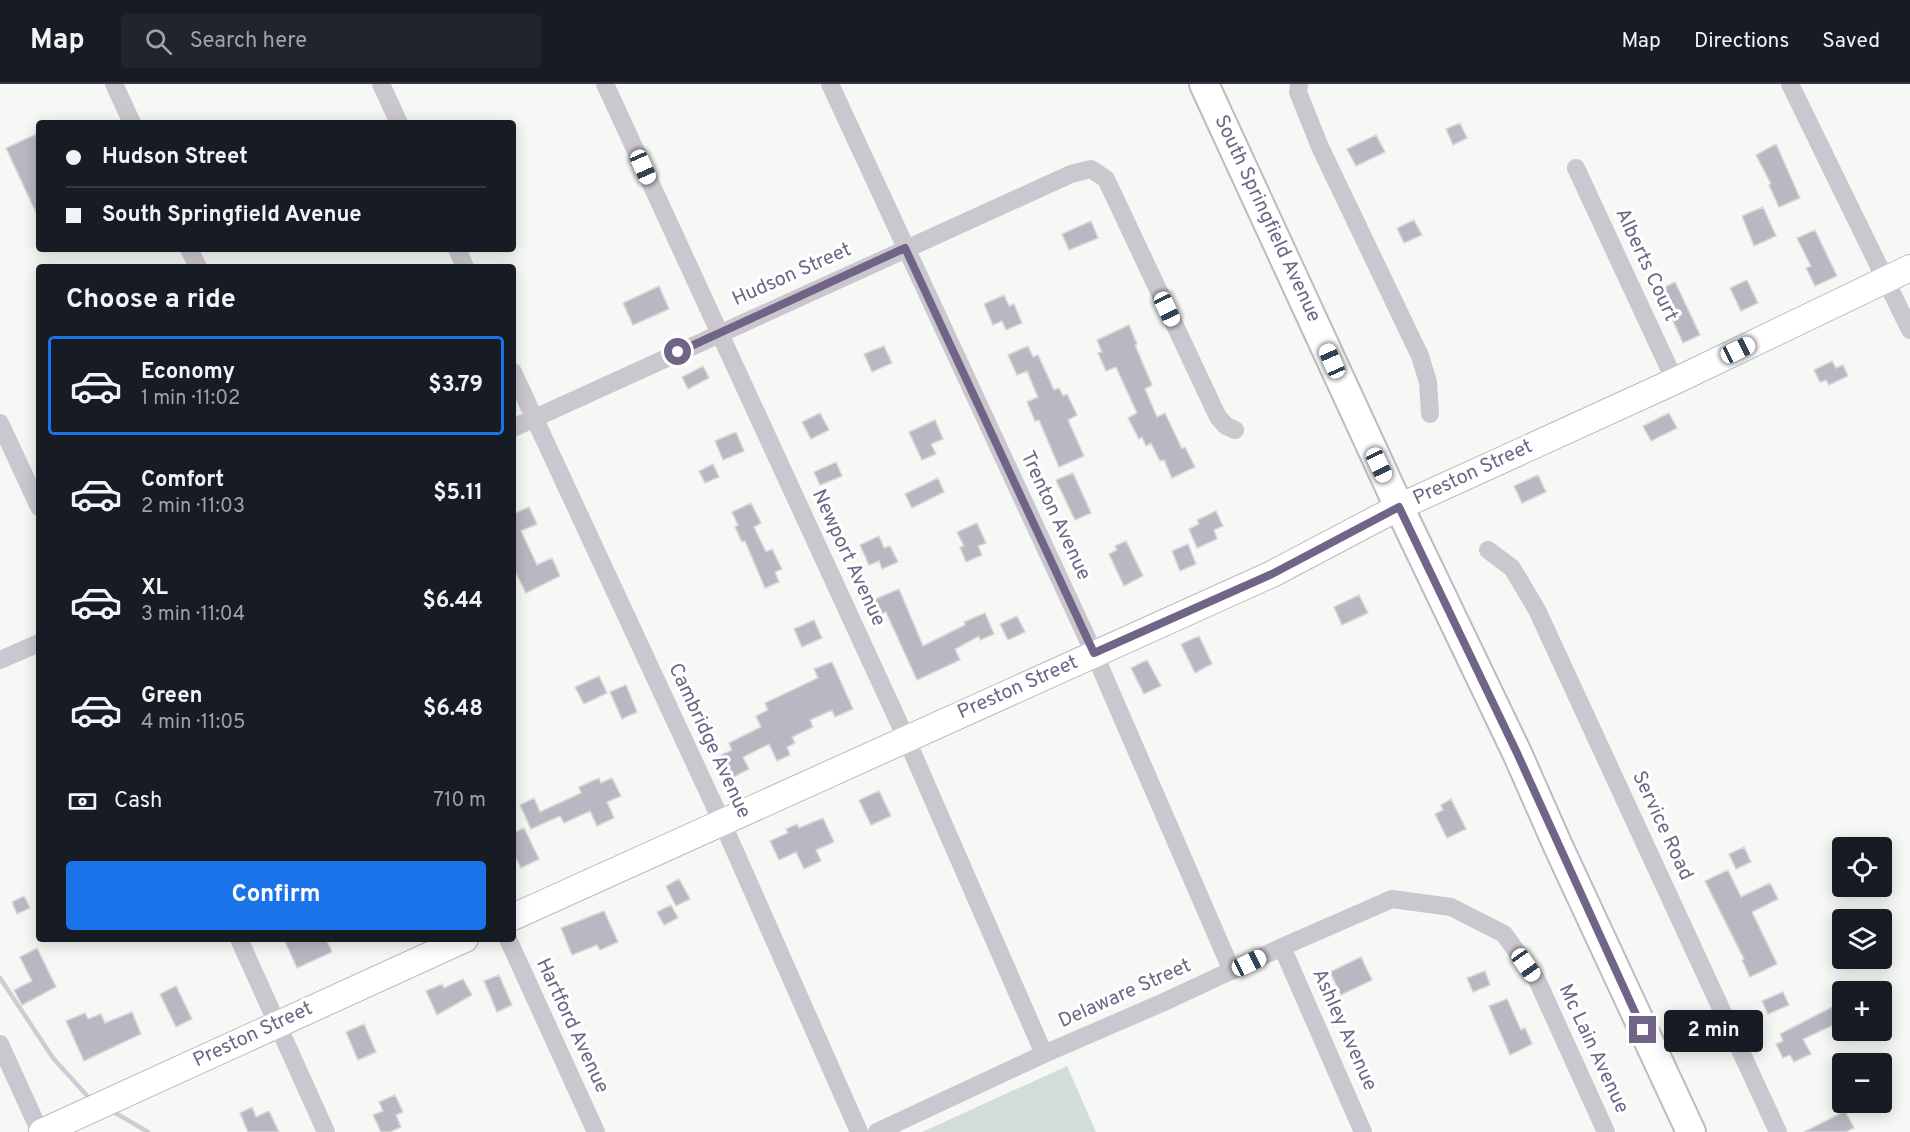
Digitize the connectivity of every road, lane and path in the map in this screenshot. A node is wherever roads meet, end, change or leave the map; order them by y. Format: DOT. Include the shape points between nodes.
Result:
graph roads {
  1 [pos="114,84"];
  2 [pos="381,84"];
  3 [pos="605,84"];
  4 [pos="830,84"];
  5 [pos="1299,84"];
  6 [pos="1790,84"];
  7 [pos="1206,87"];
  8 [pos="131,120"];
  9 [pos="398,120"];
  10 [pos="1576,168"];
  11 [pos="905,248"];
  12 [pos="1910,268"];
  13 [pos="1887,279"];
  14 [pos="1910,330"];
  15 [pos="718,333"];
  16 [pos="516,379"];
  17 [pos="1675,381"];
  18 [pos="1430,414"];
  19 [pos="534,418"];
  20 [pos="0,423"];
  21 [pos="516,427"];
  22 [pos="1235,430"];
  23 [pos="36,501"];
  24 [pos="1399,507"];
  25 [pos="1488,550"];
  26 [pos="36,644"];
  27 [pos="1094,653"];
  28 [pos="0,660"];
  29 [pos="906,738"];
  30 [pos="722,822"];
  31 [pos="1392,899"];
  32 [pos="516,916"];
  33 [pos="240,942"];
  34 [pos="458,942"];
  35 [pos="509,942"];
  36 [pos="1282,947"];
  37 [pos="1232,971"];
  38 [pos="279,1023"];
  39 [pos="0,1044"];
  40 [pos="1044,1054"];
  41 [pos="41,1132"];
  42 [pos="326,1132"];
  43 [pos="596,1132"];
  44 [pos="859,1132"];
  45 [pos="877,1132"];
  46 [pos="1363,1132"];
  47 [pos="1606,1132"];
  48 [pos="1691,1132"];
  49 [pos="1778,1132"];
  1 -- 8 [label="street"];
  2 -- 9 [label="street"];
  3 -- 15 [label="street, Newport Avenue"];
  4 -- 11 [label="street, Trenton Avenue"];
  5 -- 18 [label="street" via="1298,92 1320,147 1420,356 1428,382"];
  6 -- 13 [label="street"];
  7 -- 24 [label="main road, South Springfield Avenue"];
  10 -- 17 [label="street, Alberts Court"];
  11 -- 15 [label="street, Hudson Street"];
  11 -- 22 [label="street, Hudson Street" via="1071,174 1091,169 1106,179 1218,417"];
  11 -- 27 [label="street, Trenton Avenue"];
  12 -- 13 [label="street, Preston Street"];
  13 -- 14 [label="street"];
  13 -- 17 [label="street, Preston Street"];
  15 -- 19 [label="street, Hudson Street"];
  15 -- 29 [label="street, Newport Avenue"];
  16 -- 19 [label="street, Cambridge Avenue"];
  17 -- 24 [label="street, Preston Street"];
  19 -- 21 [label="street, Hudson Street"];
  19 -- 30 [label="street, Cambridge Avenue"];
  20 -- 23 [label="street"];
  24 -- 27 [label="street, Preston Street" via="1272,574"];
  24 -- 48 [label="main road, South Springfield Avenue"];
  25 -- 49 [label="street, Service Road" via="1512,568 1537,610"];
  26 -- 28 [label="street"];
  27 -- 29 [label="street, Preston Street"];
  27 -- 37 [label="street, Trenton Avenue"];
  29 -- 30 [label="street, Preston Street"];
  29 -- 40 [label="street, Newport Avenue"];
  30 -- 32 [label="street, Preston Street"];
  30 -- 44 [label="street, Cambridge Avenue"];
  31 -- 36 [label="street, Delaware Street"];
  31 -- 47 [label="street, Mc Lain Avenue" via="1451,908 1504,934 1537,980"];
  33 -- 38 [label="street"];
  34 -- 38 [label="street, Preston Street"];
  35 -- 43 [label="street, Hartford Avenue"];
  36 -- 37 [label="street, Delaware Street"];
  36 -- 46 [label="street, Ashley Avenue"];
  37 -- 40 [label="street, Delaware Street"];
  38 -- 41 [label="street, Preston Street"];
  38 -- 42 [label="street"];
  39 -- 41 [label="street"];
  40 -- 45 [label="street, Delaware Street"];
}
